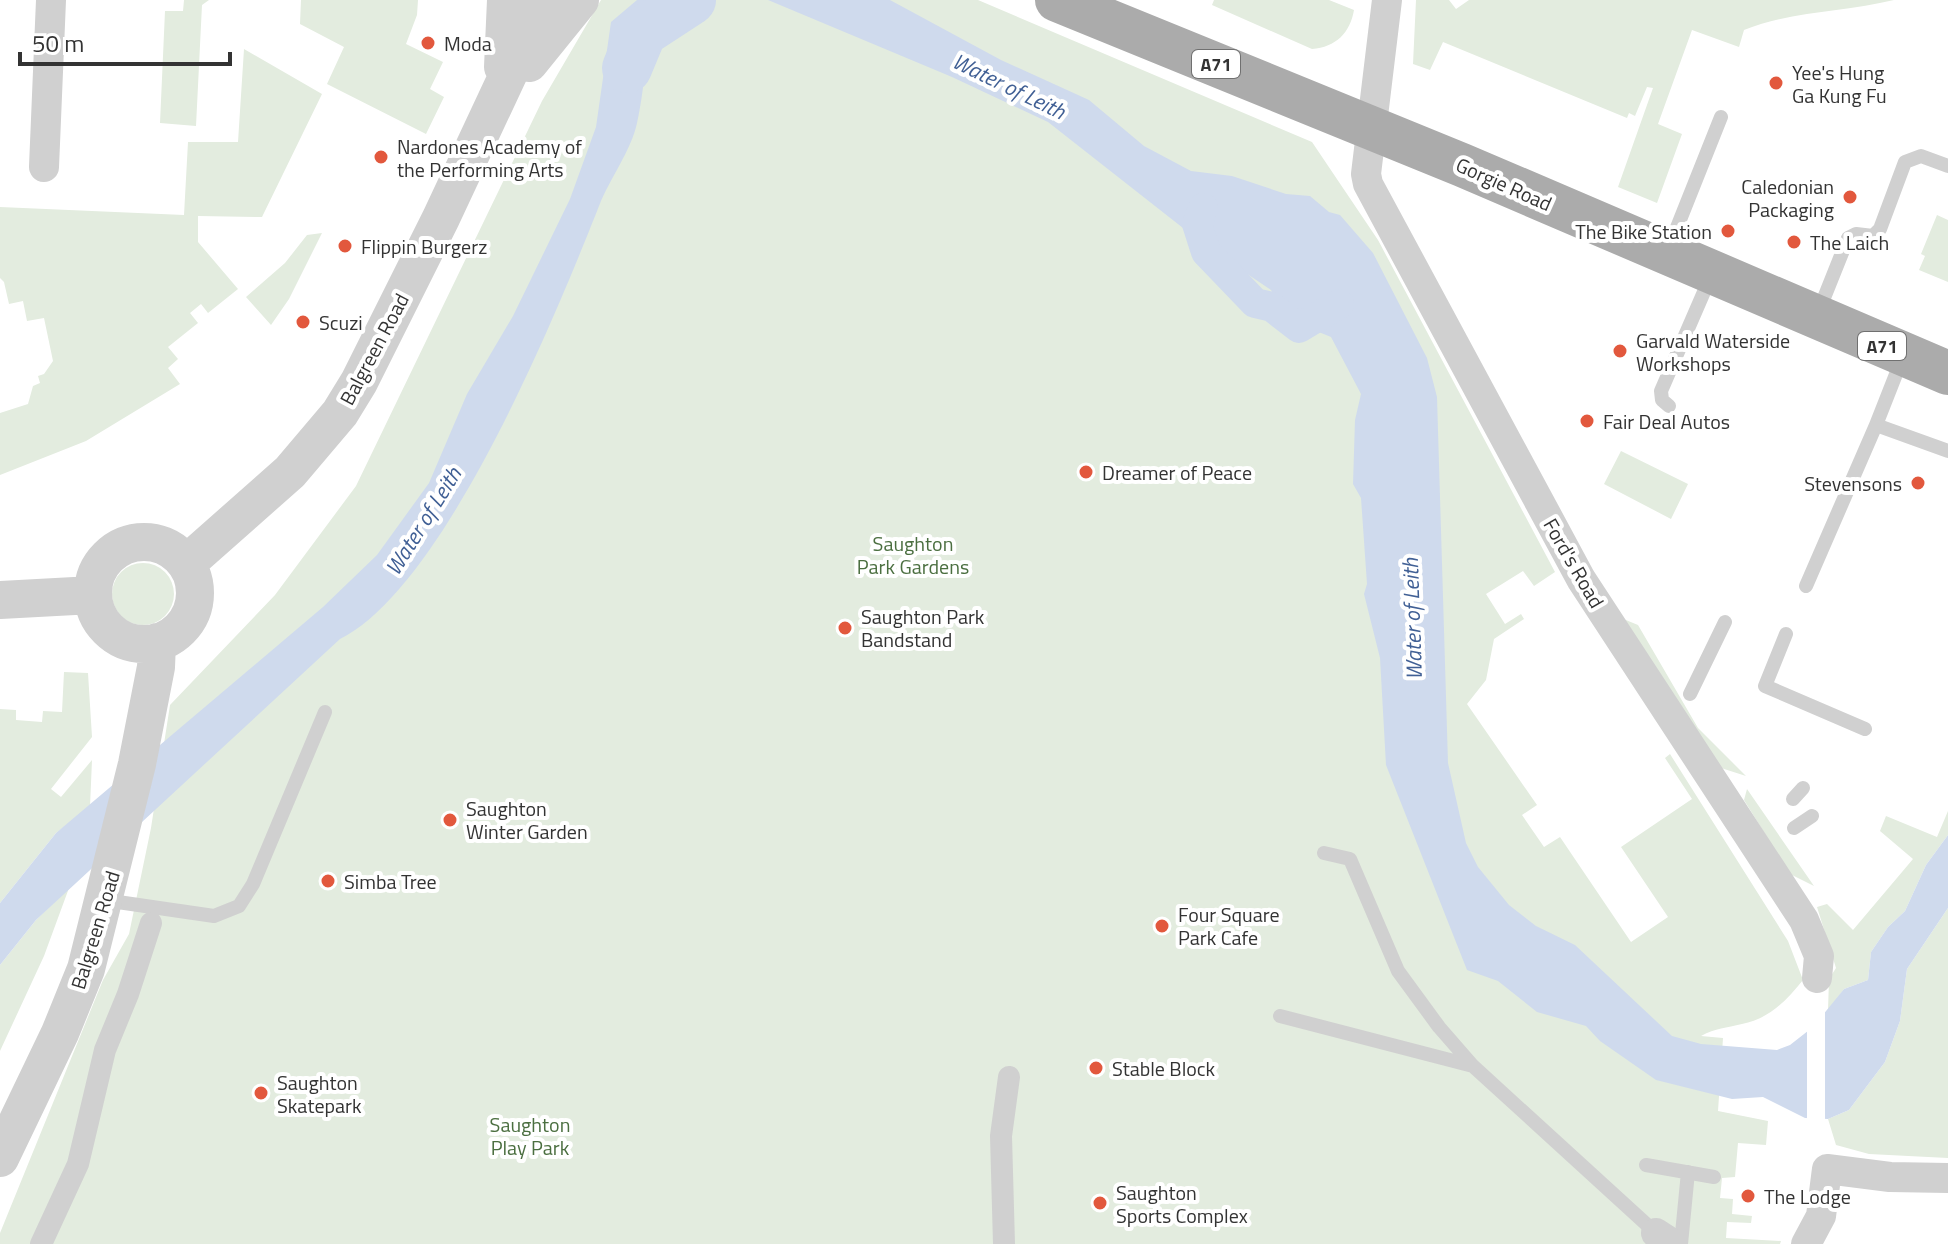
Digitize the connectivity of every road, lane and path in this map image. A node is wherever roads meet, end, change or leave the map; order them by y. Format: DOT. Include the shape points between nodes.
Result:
graph roads {
  1 [pos="51,0"];
  2 [pos="506,0"];
  3 [pos="543,0"];
  4 [pos="580,0"];
  5 [pos="1057,0"];
  6 [pos="1387,0"];
  7 [pos="501,90"];
  8 [pos="1721,117"];
  9 [pos="1373,130"];
  10 [pos="1948,166"];
  11 [pos="44,167"];
  12 [pos="1666,255"];
  13 [pos="1712,274"];
  14 [pos="1816,318"];
  15 [pos="1904,355"];
  16 [pos="1948,373"];
  17 [pos="1669,406"];
  18 [pos="1876,425"];
  19 [pos="1948,451"];
  20 [pos="186,564"];
  21 [pos="1806,586"];
  22 [pos="93,595"];
  23 [pos="0,600"];
  24 [pos="1725,622"];
  25 [pos="1786,634"];
  26 [pos="157,642"];
  27 [pos="1690,694"];
  28 [pos="325,712"];
  29 [pos="1865,729"];
  30 [pos="1812,816"];
  31 [pos="1794,828"];
  32 [pos="1324,853"];
  33 [pos="108,888"];
  34 [pos="151,923"];
  35 [pos="1817,978"];
  36 [pos="1280,1016"];
  37 [pos="1473,1066"];
  38 [pos="1009,1077"];
  39 [pos="0,1158"];
  40 [pos="1646,1165"];
  41 [pos="1688,1172"];
  42 [pos="1714,1177"];
  43 [pos="1948,1178"];
  44 [pos="1670,1240"];
  45 [pos="41,1244"];
  46 [pos="1004,1244"];
  47 [pos="1806,1244"];
  1 -- 11 [label="street"];
  2 -- 7 [label="street, Balgreen Road"];
  3 -- 7 [label="street, Balgreen Road"];
  4 -- 7 [label="street"];
  5 -- 9 [label="main road, Gorgie Road / A71"];
  6 -- 9 [label="street, Ford's Road"];
  7 -- 20 [label="street, Balgreen Road" via="340,413 290,472"];
  8 -- 12 [label="lane"];
  9 -- 12 [label="main road, Gorgie Road / A71"];
  9 -- 35 [label="street, Ford's Road" via="1366,174 1382,212 1581,579 1804,920 1819,956"];
  10 -- 14 [label="lane" via="1921,156 1905,162 1877,233 1851,235 1845,243"];
  12 -- 13 [label="main road, Gorgie Road / A71"];
  13 -- 14 [label="main road, Gorgie Road / A71"];
  13 -- 17 [label="lane" via="1661,391"];
  14 -- 15 [label="main road, Gorgie Road / A71"];
  15 -- 16 [label="main road, Gorgie Road / A71"];
  15 -- 18 [label="lane"];
  18 -- 19 [label="lane"];
  18 -- 21 [label="lane"];
  20 -- 22 [label="street" via="150,542 121,547 100,567"];
  20 -- 26 [label="street" via="193,576 194,604 180,628"];
  22 -- 23 [label="street"];
  22 -- 26 [label="street" via="103,623 114,633 142,644"];
  24 -- 27 [label="lane"];
  25 -- 29 [label="lane" via="1765,686"];
  26 -- 33 [label="street, Balgreen Road" via="137,764"];
  28 -- 33 [label="lane" via="239,906 214,916"];
  30 -- 31 [label="lane"];
  32 -- 37 [label="lane" via="1350,859 1398,971"];
  33 -- 39 [label="street, Balgreen Road" via="74,1000"];
  34 -- 45 [label="street" via="105,1050 78,1164"];
  36 -- 37 [label="lane"];
  37 -- 44 [label="lane"];
  38 -- 46 [label="street" via="1001,1136"];
  40 -- 41 [label="lane"];
  41 -- 42 [label="lane"];
  41 -- 44 [label="lane"];
  43 -- 47 [label="street" via="1827,1169 1821,1216"];
}
